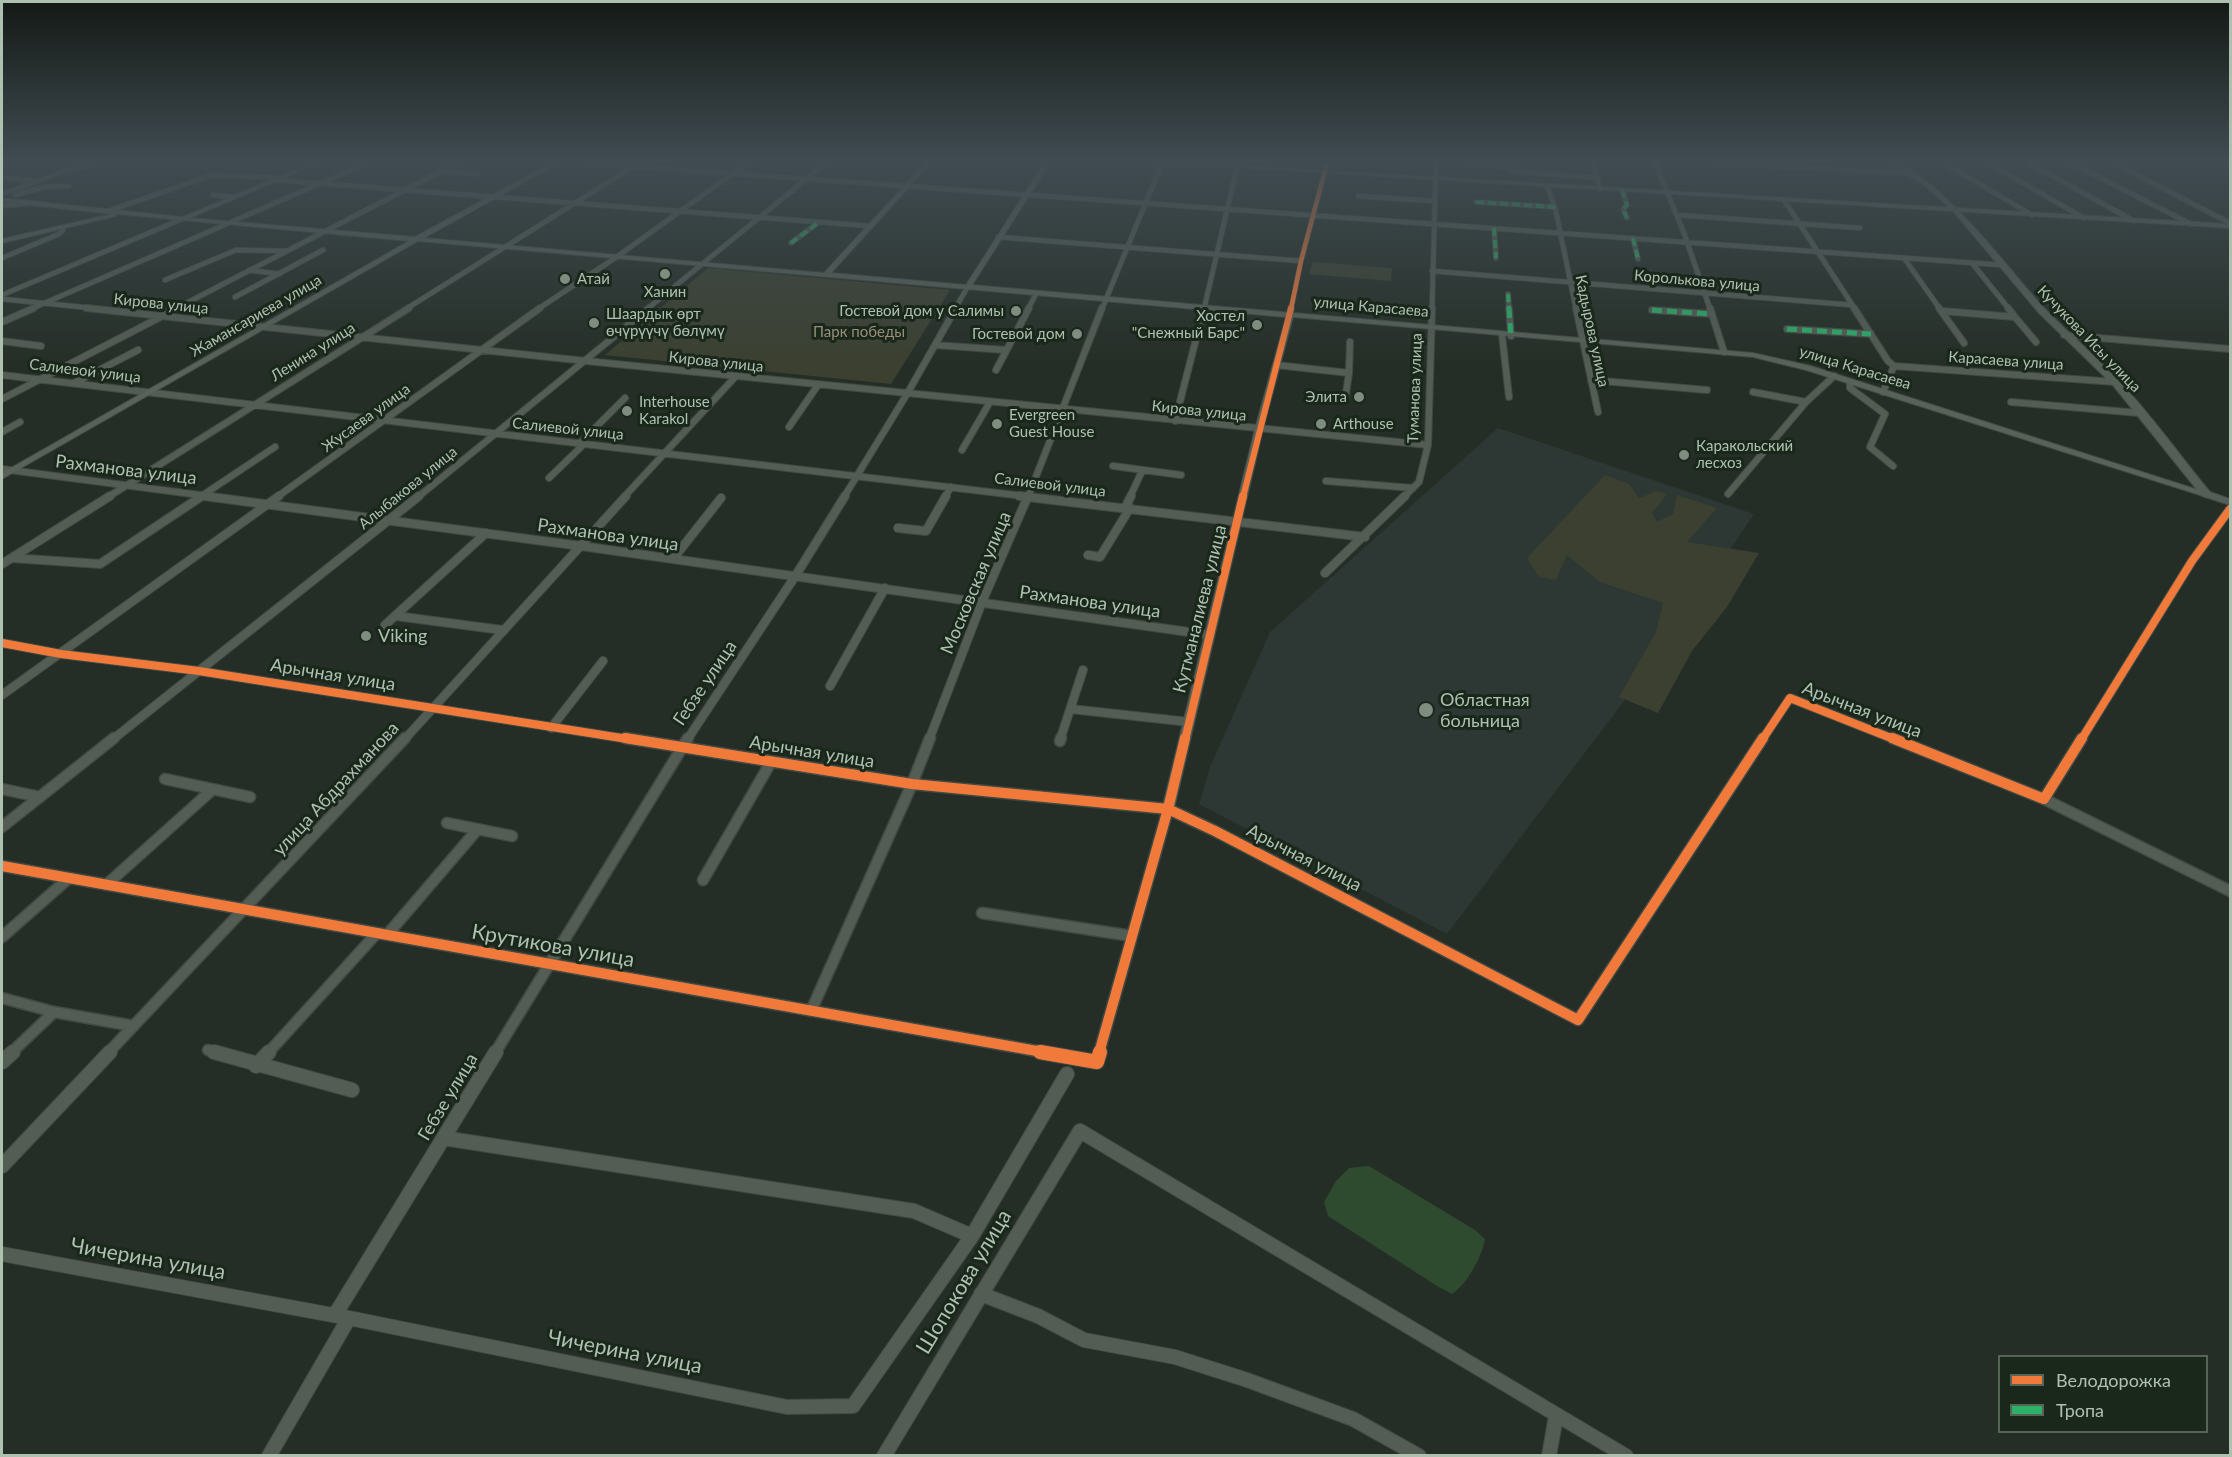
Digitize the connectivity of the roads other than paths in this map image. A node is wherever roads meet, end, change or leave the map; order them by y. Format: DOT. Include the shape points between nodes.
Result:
graph roads {
  1 [pos="45,231"];
  2 [pos="63,231"];
  3 [pos="154,231"];
  4 [pos="213,231"];
  5 [pos="325,231"];
  6 [pos="337,231"];
  7 [pos="431,231"];
  8 [pos="530,231"];
  9 [pos="653,231"];
  10 [pos="744,231"];
  11 [pos="807,231"];
  12 [pos="866,231"];
  13 [pos="1002,231"];
  14 [pos="1135,231"];
  15 [pos="1222,231"];
  16 [pos="1310,231"];
  17 [pos="1433,231"];
  18 [pos="1494,231"];
  19 [pos="1534,231"];
  20 [pos="1683,231"];
  21 [pos="1803,231"];
  22 [pos="1973,231"];
  23 [pos="1560,233"];
  24 [pos="998,237"];
  25 [pos="1633,238"];
  26 [pos="417,239"];
  27 [pos="2,241"];
  28 [pos="1687,242"];
  29 [pos="791,243"];
  30 [pos="504,247"];
  31 [pos="1128,247"];
  32 [pos="323,250"];
  33 [pos="287,251"];
  34 [pos="1817,252"];
  35 [pos="1217,254"];
  36 [pos="618,256"];
  37 [pos="2,258"];
  38 [pos="1496,258"];
  39 [pos="1904,258"];
  40 [pos="1638,259"];
  41 [pos="1301,261"];
  42 [pos="1972,263"];
  43 [pos="702,264"];
  44 [pos="2002,265"];
  45 [pos="249,270"];
  46 [pos="1432,271"];
  47 [pos="279,274"];
  48 [pos="826,275"];
  49 [pos="165,280"];
  50 [pos="1569,282"];
  51 [pos="968,288"];
  52 [pos="1036,294"];
  53 [pos="1508,294"];
  54 [pos="1707,294"];
  55 [pos="2,297"];
  56 [pos="235,297"];
  57 [pos="1106,300"];
  58 [pos="44,304"];
  59 [pos="1852,305"];
  60 [pos="1203,308"];
  61 [pos="1652,309"];
  62 [pos="1942,311"];
  63 [pos="1712,314"];
  64 [pos="1290,315"];
  65 [pos="161,316"];
  66 [pos="2015,317"];
  67 [pos="2,322"];
  68 [pos="263,327"];
  69 [pos="1430,328"];
  70 [pos="1786,329"];
  71 [pos="1871,334"];
  72 [pos="1502,335"];
  73 [pos="2064,335"];
  74 [pos="1511,336"];
  75 [pos="363,337"];
  76 [pos="2,341"];
  77 [pos="1584,341"];
  78 [pos="1350,342"];
  79 [pos="2036,342"];
  80 [pos="1964,343"];
  81 [pos="935,345"];
  82 [pos="41,346"];
  83 [pos="484,349"];
  84 [pos="2230,349"];
  85 [pos="138,350"];
  86 [pos="1006,350"];
  87 [pos="1724,352"];
  88 [pos="586,361"];
  89 [pos="1276,365"];
  90 [pos="1894,366"];
  91 [pos="996,370"];
  92 [pos="1348,372"];
  93 [pos="2,375"];
  94 [pos="736,376"];
  95 [pos="1834,376"];
  96 [pos="39,379"];
  97 [pos="1591,380"];
  98 [pos="1850,382"];
  99 [pos="2115,382"];
  100 [pos="74,383"];
  101 [pos="818,385"];
  102 [pos="1707,390"];
  103 [pos="1754,392"];
  104 [pos="1883,392"];
  105 [pos="150,393"];
  106 [pos="907,394"];
  107 [pos="1509,397"];
  108 [pos="625,398"];
  109 [pos="2,399"];
  110 [pos="1345,400"];
  111 [pos="990,402"];
  112 [pos="1806,402"];
  113 [pos="2011,402"];
  114 [pos="253,405"];
  115 [pos="1061,409"];
  116 [pos="1598,412"];
  117 [pos="2139,413"];
  118 [pos="384,421"];
  119 [pos="1174,421"];
  120 [pos="20,422"];
  121 [pos="789,427"];
  122 [pos="1259,429"];
  123 [pos="2,432"];
  124 [pos="496,434"];
  125 [pos="582,444"];
  126 [pos="1428,445"];
  127 [pos="275,447"];
  128 [pos="962,450"];
  129 [pos="665,453"];
  130 [pos="1113,466"];
  131 [pos="1893,466"];
  132 [pos="2,469"];
  133 [pos="12,470"];
  134 [pos="1142,471"];
  135 [pos="1181,475"];
  136 [pos="2,476"];
  137 [pos="857,476"];
  138 [pos="549,478"];
  139 [pos="1326,482"];
  140 [pos="126,486"];
  141 [pos="951,487"];
  142 [pos="1413,488"];
  143 [pos="1728,494"];
  144 [pos="2206,494"];
  145 [pos="204,495"];
  146 [pos="1028,496"];
  147 [pos="721,498"];
  148 [pos="2230,502"];
  149 [pos="270,504"];
  150 [pos="1128,508"];
  151 [pos="2230,508"];
  152 [pos="390,520"];
  153 [pos="1238,521"];
  154 [pos="898,528"];
  155 [pos="486,533"];
  156 [pos="1365,537"];
  157 [pos="581,546"];
  158 [pos="1088,555"];
  159 [pos="12,558"];
  160 [pos="673,559"];
  161 [pos="2,564"];
  162 [pos="1325,573"];
  163 [pos="796,575"];
  164 [pos="885,588"];
  165 [pos="982,602"];
  166 [pos="396,616"];
  167 [pos="385,625"];
  168 [pos="502,630"];
  169 [pos="1210,635"];
  170 [pos="2,643"];
  171 [pos="61,654"];
  172 [pos="603,661"];
  173 [pos="1083,670"];
  174 [pos="200,671"];
  175 [pos="830,686"];
  176 [pos="2,695"];
  177 [pos="434,708"];
  178 [pos="1071,709"];
  179 [pos="1189,722"];
  180 [pos="551,728"];
  181 [pos="1060,741"];
  182 [pos="681,749"];
  183 [pos="771,762"];
  184 [pos="165,779"];
  185 [pos="912,784"];
  186 [pos="2,789"];
  187 [pos="212,789"];
  188 [pos="40,797"];
  189 [pos="250,797"];
  190 [pos="2044,799"];
  191 [pos="1168,809"];
  192 [pos="447,822"];
  193 [pos="2,827"];
  194 [pos="477,830"];
  195 [pos="512,836"];
  196 [pos="2,866"];
  197 [pos="69,878"];
  198 [pos="703,880"];
  199 [pos="106,885"];
  200 [pos="2230,891"];
  201 [pos="245,910"];
  202 [pos="982,913"];
  203 [pos="382,934"];
  204 [pos="1132,936"];
  205 [pos="2,937"];
  206 [pos="547,964"];
  207 [pos="2,998"];
  208 [pos="811,1011"];
  209 [pos="54,1012"];
  210 [pos="134,1026"];
  211 [pos="208,1050"];
  212 [pos="2,1062"];
  213 [pos="1097,1062"];
  214 [pos="256,1066"];
  215 [pos="1067,1074"];
  216 [pos="352,1090"];
  217 [pos="443,1138"];
  218 [pos="2,1166"];
  219 [pos="972,1236"];
  220 [pos="2,1254"];
  221 [pos="981,1294"];
  222 [pos="342,1316"];
  223 [pos="1556,1416"];
  224 [pos="269,1455"];
  225 [pos="884,1455"];
  226 [pos="1419,1455"];
  227 [pos="1549,1455"];
  228 [pos="1626,1455"];
  1 -- 27 [label="main road"];
  2 -- 37 [label="street"];
  3 -- 55 [label="street"];
  4 -- 58 [label="street"];
  5 -- 33 [label="street"];
  6 -- 26 [label="main road"];
  7 -- 26 [label="main road, Жамансариева улица"];
  8 -- 30 [label="street, Ленина улица"];
  9 -- 36 [label="street, Жусаева улица"];
  10 -- 43 [label="street, Алыбакова улица"];
  11 -- 29 [label="street"];
  12 -- 48 [label="main road"];
  13 -- 24 [label="main road, Гебзе улица"];
  14 -- 31 [label="street, Московская улица"];
  15 -- 35 [label="street"];
  16 -- 41 [label="street, Кутманалиева улица"];
  17 -- 46 [label="street, Туманова улица"];
  18 -- 38 [label="street"];
  19 -- 23 [label="street"];
  20 -- 28 [label="street"];
  21 -- 34 [label="street"];
  22 -- 44 [label="main road, Кучукова Исы улица"];
  23 -- 25 [label="street"];
  23 -- 50 [label="street, Кадырова улица"];
  24 -- 31 [label="street"];
  24 -- 51 [label="main road, Гебзе улица"];
  25 -- 28 [label="street"];
  25 -- 40 [label="street"];
  26 -- 30 [label="main road, улица Карасаева"];
  26 -- 68 [label="main road, Жамансариева улица"];
  28 -- 34 [label="street"];
  28 -- 54 [label="street"];
  30 -- 36 [label="main road, улица Карасаева"];
  30 -- 75 [label="street, Ленина улица"];
  31 -- 35 [label="street"];
  31 -- 57 [label="street, Московская улица"];
  32 -- 47 [label="street"];
  33 -- 45 [label="street"];
  33 -- 49 [label="street" via="236,250"];
  34 -- 39 [label="street"];
  34 -- 59 [label="street"];
  35 -- 41 [label="street"];
  35 -- 60 [label="street"];
  36 -- 43 [label="main road, улица Карасаева"];
  36 -- 83 [label="street, Жусаева улица"];
  39 -- 42 [label="street"];
  39 -- 62 [label="street"];
  41 -- 64 [label="street, Кутманалиева улица"];
  42 -- 44 [label="street"];
  42 -- 66 [label="street"];
  43 -- 48 [label="main road, улица Карасаева"];
  43 -- 88 [label="street, Алыбакова улица"];
  44 -- 73 [label="main road, Кучукова Исы улица"];
  45 -- 47 [label="street"];
  45 -- 65 [label="street"];
  46 -- 50 [label="street, Королькова улица"];
  46 -- 69 [label="street, Туманова улица"];
  47 -- 56 [label="street"];
  48 -- 51 [label="main road, улица Карасаева"];
  50 -- 54 [label="street, Королькова улица"];
  50 -- 77 [label="street, Кадырова улица"];
  51 -- 52 [label="main road, улица Карасаева"];
  51 -- 81 [label="street, Гебзе улица"];
  52 -- 57 [label="main road, улица Карасаева"];
  52 -- 86 [label="street"];
  53 -- 74 [label="street"];
  54 -- 59 [label="street, Королькова улица"];
  54 -- 63 [label="street"];
  55 -- 58 [label="street, Кирова улица"];
  57 -- 60 [label="main road, улица Карасаева"];
  57 -- 115 [label="street, Московская улица"];
  58 -- 65 [label="street, Кирова улица"];
  58 -- 67 [label="street"];
  59 -- 71 [label="street"];
  60 -- 64 [label="main road, улица Карасаева"];
  60 -- 119 [label="street"];
  61 -- 63 [label="street"];
  62 -- 66 [label="street"];
  62 -- 80 [label="street"];
  63 -- 87 [label="street"];
  64 -- 69 [label="main road, улица Карасаева"];
  64 -- 89 [label="main road, Кутманалиева улица"];
  65 -- 68 [label="street, Кирова улица"];
  65 -- 96 [label="street"];
  66 -- 79 [label="street"];
  68 -- 75 [label="street, Кирова улица"];
  68 -- 105 [label="main road, Жамансариева улица"];
  69 -- 72 [label="main road, улица Карасаева"];
  69 -- 126 [label="street, Туманова улица"];
  70 -- 71 [label="street"];
  71 -- 90 [label="street"];
  72 -- 74 [label="main road, улица Карасаева"];
  72 -- 107 [label="street"];
  73 -- 84 [label="street"];
  73 -- 99 [label="main road, Кучукова Исы улица"];
  74 -- 77 [label="main road, улица Карасаева"];
  75 -- 83 [label="street, Кирова улица"];
  75 -- 114 [label="street, Ленина улица"];
  76 -- 82 [label="street"];
  77 -- 87 [label="main road, улица Карасаева"];
  77 -- 97 [label="street, Кадырова улица"];
  78 -- 92 [label="street"];
  81 -- 86 [label="street"];
  81 -- 106 [label="street, Гебзе улица"];
  83 -- 88 [label="street, Кирова улица"];
  83 -- 118 [label="street, Жусаева улица"];
  85 -- 100 [label="street"];
  86 -- 91 [label="street"];
  87 -- 95 [label="main road, улица Карасаева" via="1772,359"];
  88 -- 94 [label="street, Кирова улица"];
  88 -- 124 [label="street, Алыбакова улица"];
  89 -- 92 [label="street"];
  89 -- 122 [label="main road, Кутманалиева улица"];
  90 -- 99 [label="street, Карасаева улица"];
  90 -- 104 [label="street"];
  92 -- 110 [label="street"];
  93 -- 96 [label="street, Салиевой улица"];
  94 -- 101 [label="street, Кирова улица"];
  94 -- 129 [label="street, улица Абдрахманова"];
  95 -- 98 [label="main road, улица Карасаева"];
  95 -- 112 [label="street"];
  96 -- 100 [label="street, Салиевой улица"];
  96 -- 109 [label="street"];
  97 -- 102 [label="street"];
  97 -- 116 [label="street, Кадырова улица"];
  98 -- 104 [label="main road, улица Карасаева"];
  98 -- 131 [label="street" via="1854,393 1885,414 1870,447"];
  99 -- 117 [label="main road, Кучукова Исы улица"];
  100 -- 105 [label="street, Салиевой улица"];
  101 -- 106 [label="street, Кирова улица"];
  101 -- 121 [label="street"];
  103 -- 112 [label="street"];
  104 -- 144 [label="main road, улица Карасаева"];
  105 -- 114 [label="street, Салиевой улица"];
  105 -- 133 [label="main road, Жамансариева улица"];
  106 -- 111 [label="street, Кирова улица"];
  106 -- 137 [label="street, Гебзе улица"];
  108 -- 125 [label="street"];
  111 -- 115 [label="street, Кирова улица"];
  111 -- 128 [label="street"];
  112 -- 143 [label="street"];
  113 -- 117 [label="street"];
  114 -- 118 [label="street, Салиевой улица"];
  114 -- 140 [label="street, Ленина улица"];
  115 -- 119 [label="street, Кирова улица"];
  115 -- 146 [label="street, Московская улица"];
  117 -- 144 [label="main road, Кучукова Исы улица"];
  118 -- 124 [label="street, Салиевой улица"];
  118 -- 149 [label="street, Жусаева улица"];
  119 -- 122 [label="street, Кирова улица"];
  120 -- 123 [label="street"];
  122 -- 126 [label="street, Кирова улица"];
  122 -- 153 [label="main road, Кутманалиева улица"];
  124 -- 125 [label="street, Салиевой улица"];
  124 -- 152 [label="street, Алыбакова улица"];
  125 -- 129 [label="street, Салиевой улица"];
  125 -- 138 [label="street"];
  126 -- 142 [label="street, Туманова улица" via="1422,478"];
  127 -- 145 [label="street"];
  129 -- 137 [label="street, Салиевой улица"];
  129 -- 157 [label="street, улица Абдрахманова"];
  130 -- 134 [label="street"];
  132 -- 133 [label="street, Рахманова улица"];
  133 -- 136 [label="main road, Жамансариева улица"];
  133 -- 140 [label="street, Рахманова улица"];
  134 -- 135 [label="street"];
  134 -- 150 [label="street"];
  137 -- 141 [label="street, Салиевой улица"];
  137 -- 163 [label="street, Гебзе улица"];
  139 -- 142 [label="street"];
  140 -- 145 [label="street, Рахманова улица"];
  140 -- 159 [label="street, Ленина улица"];
  141 -- 146 [label="street, Салиевой улица"];
  141 -- 154 [label="street" via="926,531"];
  142 -- 156 [label="street, Туманова улица"];
  144 -- 148 [label="main road, улица Карасаева"];
  145 -- 149 [label="street, Рахманова улица"];
  145 -- 159 [label="street" via="100,564"];
  146 -- 150 [label="street, Салиевой улица"];
  146 -- 165 [label="street, Московская улица"];
  147 -- 160 [label="street"];
  149 -- 152 [label="street, Рахманова улица"];
  149 -- 171 [label="street, Жусаева улица"];
  150 -- 153 [label="street, Салиевой улица"];
  150 -- 158 [label="street" via="1100,557"];
  151 -- 190 [label="street" via="2192,561"];
  152 -- 155 [label="street, Рахманова улица"];
  152 -- 174 [label="street, Алыбакова улица"];
  153 -- 156 [label="street, Салиевой улица"];
  153 -- 169 [label="main road, Кутманалиева улица"];
  155 -- 157 [label="street, Рахманова улица"];
  155 -- 166 [label="street"];
  156 -- 162 [label="street, Туманова улица"];
  157 -- 160 [label="street, Рахманова улица"];
  157 -- 168 [label="street, улица Абдрахманова"];
  159 -- 161 [label="street, Ленина улица"];
  160 -- 163 [label="street, Рахманова улица"];
  163 -- 164 [label="street, Рахманова улица"];
  163 -- 182 [label="street, Гебзе улица"];
  164 -- 165 [label="street, Рахманова улица"];
  164 -- 175 [label="street"];
  165 -- 169 [label="street, Рахманова улица"];
  165 -- 185 [label="street, Московская улица"];
  166 -- 167 [label="street"];
  166 -- 168 [label="street"];
  168 -- 177 [label="street, улица Абдрахманова"];
  169 -- 179 [label="main road, Кутманалиева улица"];
  170 -- 171 [label="street, Арычная улица"];
  171 -- 174 [label="street, Арычная улица"];
  171 -- 176 [label="street, Жусаева улица"];
  172 -- 180 [label="street"];
  173 -- 178 [label="street"];
  174 -- 177 [label="street, Арычная улица"];
  174 -- 188 [label="street, Алыбакова улица"];
  177 -- 180 [label="street, Арычная улица"];
  177 -- 201 [label="street, улица Абдрахманова"];
  178 -- 179 [label="street"];
  178 -- 181 [label="street"];
  179 -- 191 [label="main road, Кутманалиева улица"];
  180 -- 182 [label="street, Арычная улица"];
  182 -- 183 [label="street, Арычная улица"];
  182 -- 206 [label="street, Гебзе улица"];
  183 -- 185 [label="street, Арычная улица"];
  183 -- 198 [label="street"];
  184 -- 187 [label="street"];
  185 -- 191 [label="street, Арычная улица"];
  185 -- 208 [label="street, Московская улица"];
  186 -- 188 [label="street"];
  187 -- 189 [label="street"];
  187 -- 199 [label="street"];
  188 -- 193 [label="street, Алыбакова улица"];
  190 -- 191 [label="street, Арычная улица" via="1790,698 1578,1020"];
  190 -- 200 [label="street"];
  191 -- 204 [label="street, Кутманалиева улица"];
  192 -- 194 [label="street"];
  194 -- 195 [label="street"];
  194 -- 203 [label="street"];
  196 -- 197 [label="street, Крутикова улица"];
  197 -- 199 [label="street, Крутикова улица"];
  197 -- 205 [label="street"];
  199 -- 201 [label="street, Крутикова улица"];
  201 -- 203 [label="street, Крутикова улица"];
  201 -- 210 [label="street, улица Абдрахманова"];
  202 -- 204 [label="street"];
  203 -- 206 [label="street, Крутикова улица"];
  203 -- 214 [label="street"];
  204 -- 213 [label="street, Кутманалиева улица"];
  206 -- 208 [label="street, Крутикова улица"];
  206 -- 217 [label="street, Гебзе улица"];
  207 -- 209 [label="street"];
  208 -- 213 [label="street, Крутикова улица"];
  209 -- 210 [label="street"];
  209 -- 212 [label="street"];
  210 -- 218 [label="street, улица Абдрахманова"];
  211 -- 214 [label="street"];
  214 -- 216 [label="street"];
  215 -- 219 [label="street, Чичерина улица"];
  217 -- 219 [label="street" via="914,1211"];
  217 -- 222 [label="street, Гебзе улица"];
  219 -- 222 [label="street, Чичерина улица" via="853,1406 787,1407"];
  220 -- 222 [label="street, Чичерина улица"];
  221 -- 223 [label="street, Шопокова улица" via="1080,1131"];
  221 -- 225 [label="street, Шопокова улица"];
  221 -- 226 [label="street" via="1038,1316 1084,1340 1175,1357 1258,1384 1353,1419"];
  222 -- 224 [label="street, Гебзе улица"];
  223 -- 227 [label="street"];
  223 -- 228 [label="street"];
}
